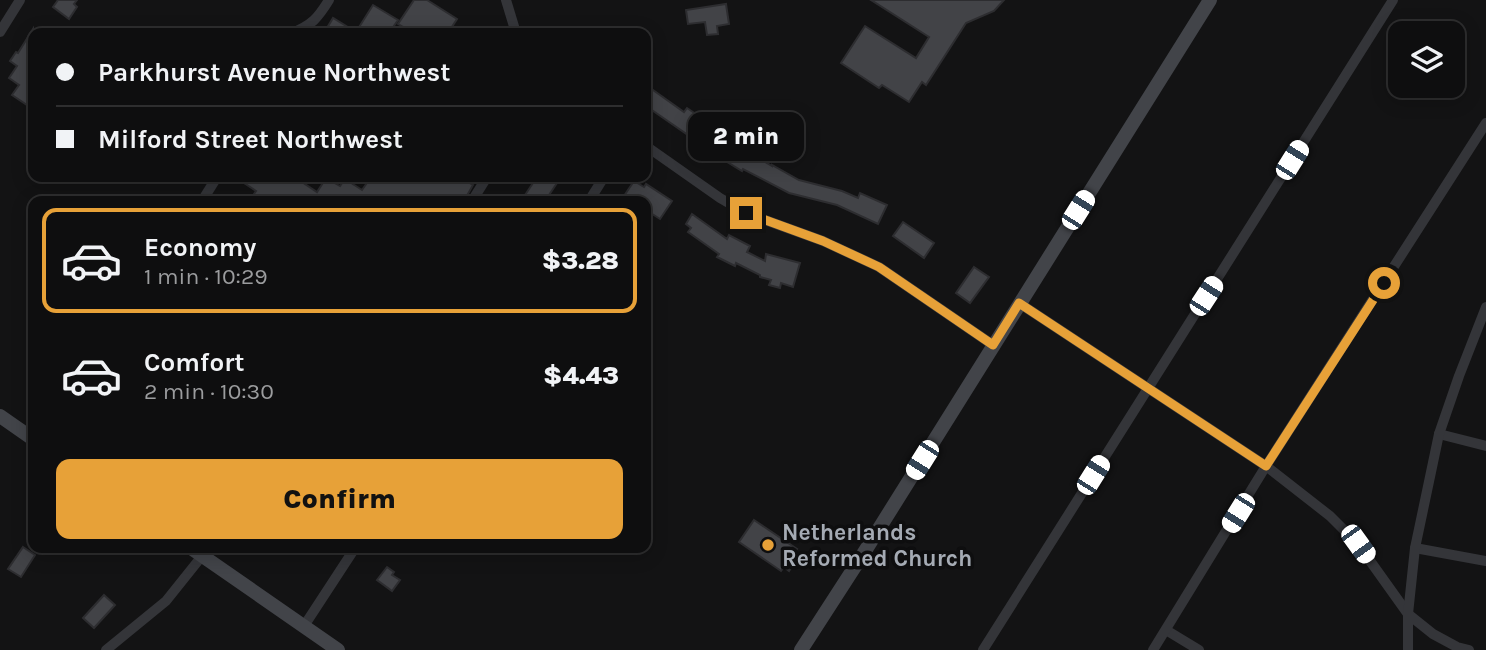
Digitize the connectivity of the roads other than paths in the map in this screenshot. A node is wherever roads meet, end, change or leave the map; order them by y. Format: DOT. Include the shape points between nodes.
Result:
graph roads {
  1 [pos="20,0"];
  2 [pos="329,0"];
  3 [pos="506,0"];
  4 [pos="1210,0"];
  5 [pos="1393,0"];
  6 [pos="305,28"];
  7 [pos="514,28"];
  8 [pos="0,32"];
  9 [pos="1486,123"];
  10 [pos="651,150"];
  11 [pos="1019,303"];
  12 [pos="1486,307"];
  13 [pos="993,345"];
  14 [pos="1148,387"];
  15 [pos="0,416"];
  16 [pos="1440,434"];
  17 [pos="28,436"];
  18 [pos="1486,446"];
  19 [pos="1266,466"];
  20 [pos="1415,548"];
  21 [pos="195,553"];
  22 [pos="197,553"];
  23 [pos="352,553"];
  24 [pos="1486,561"];
  25 [pos="1408,614"];
  26 [pos="304,626"];
  27 [pos="1166,629"];
  28 [pos="106,650"];
  29 [pos="338,650"];
  30 [pos="801,650"];
  31 [pos="983,650"];
  32 [pos="1153,650"];
  33 [pos="1199,650"];
  34 [pos="1408,650"];
  35 [pos="1469,650"];
  1 -- 8 [label="street"];
  2 -- 6 [label="street"];
  3 -- 7 [label="street"];
  4 -- 11 [label="street"];
  5 -- 14 [label="street"];
  9 -- 19 [label="street"];
  10 -- 13 [label="street" via="746,213 879,267"];
  11 -- 13 [label="street"];
  11 -- 14 [label="street"];
  12 -- 16 [label="street"];
  13 -- 30 [label="street"];
  14 -- 19 [label="street"];
  14 -- 31 [label="street"];
  15 -- 17 [label="street"];
  16 -- 18 [label="street"];
  16 -- 20 [label="street"];
  19 -- 25 [label="street" via="1358,544"];
  19 -- 27 [label="street"];
  20 -- 24 [label="street"];
  20 -- 25 [label="street"];
  21 -- 28 [label="street" via="166,601"];
  22 -- 26 [label="street"];
  23 -- 26 [label="street"];
  25 -- 34 [label="street"];
  25 -- 35 [label="street" via="1433,634"];
  26 -- 29 [label="street"];
  27 -- 32 [label="street"];
  27 -- 33 [label="street"];
}
